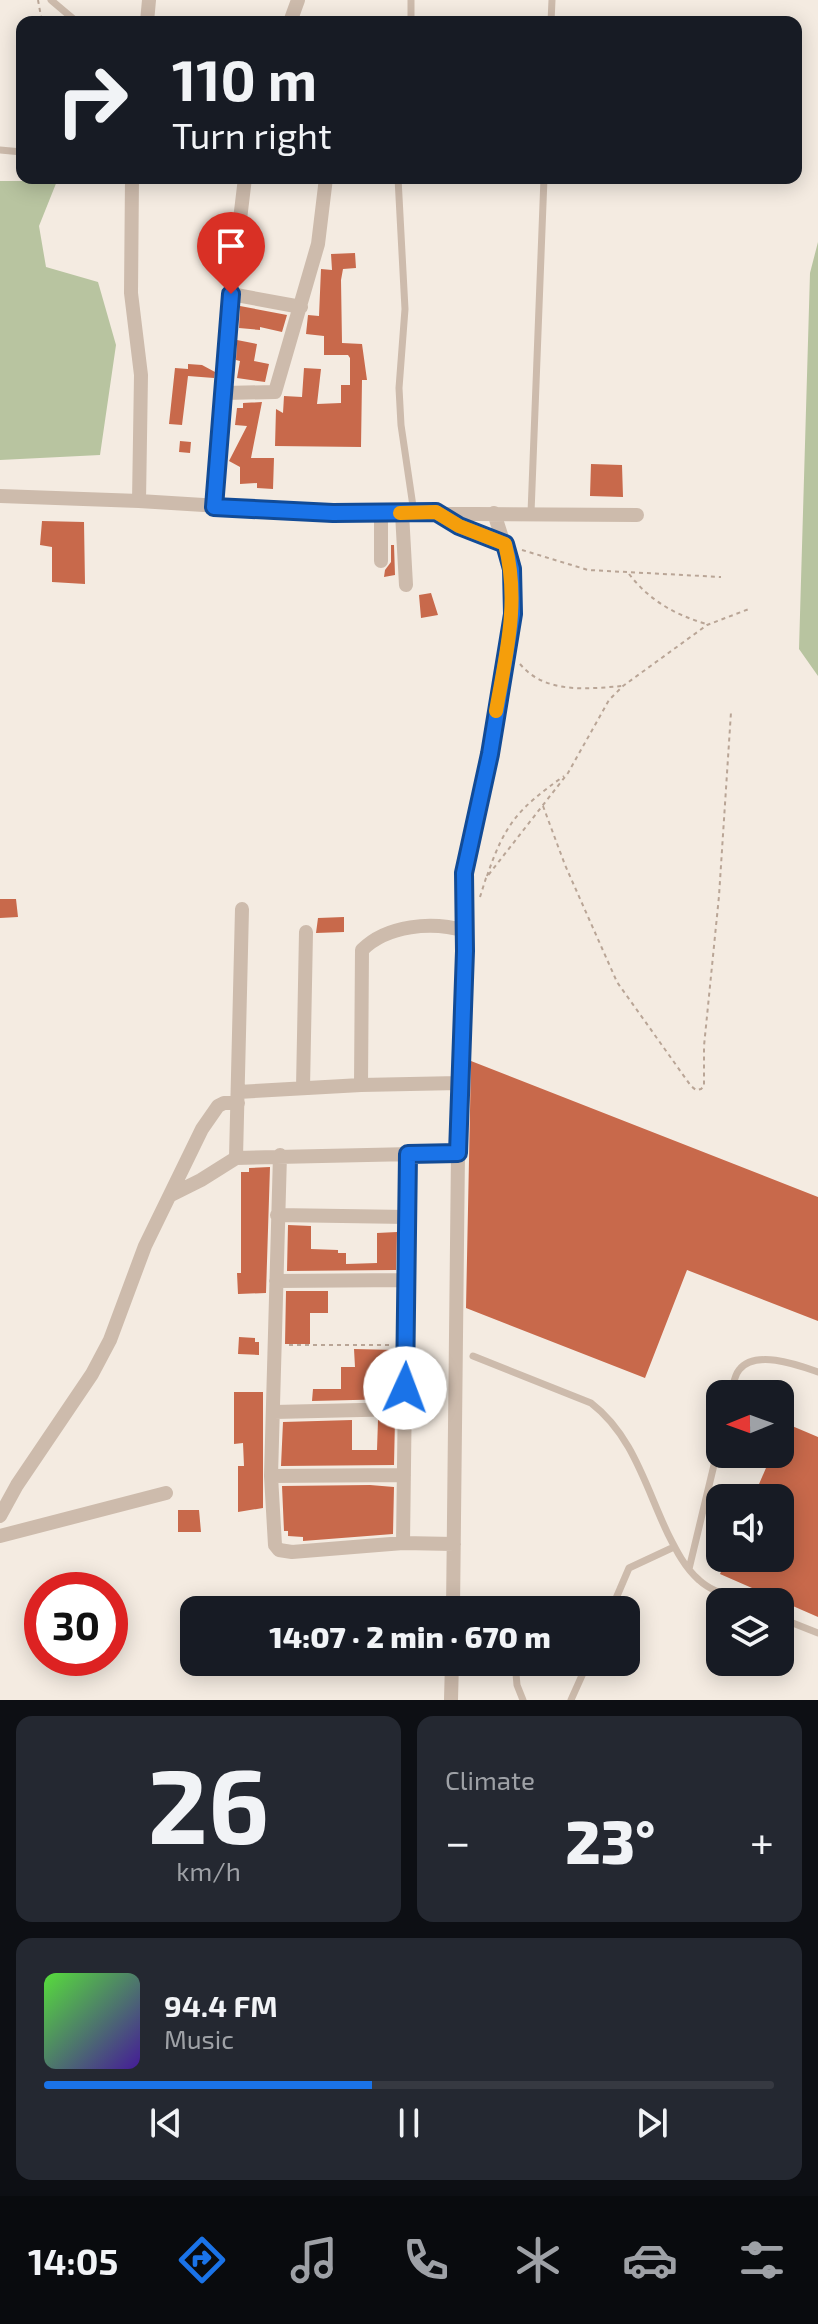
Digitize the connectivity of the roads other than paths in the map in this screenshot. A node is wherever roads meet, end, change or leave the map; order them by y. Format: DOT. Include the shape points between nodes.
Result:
graph roads {
  1 [pos="51,0"];
  2 [pos="70,16"];
  3 [pos="132,184"];
  4 [pos="244,184"];
  5 [pos="325,184"];
  6 [pos="398,184"];
  7 [pos="544,184"];
  8 [pos="231,294"];
  9 [pos="301,307"];
  10 [pos="224,393"];
  11 [pos="0,496"];
  12 [pos="139,501"];
  13 [pos="214,507"];
  14 [pos="381,512"];
  15 [pos="436,512"];
  16 [pos="408,513"];
  17 [pos="494,513"];
  18 [pos="531,513"];
  19 [pos="637,515"];
  20 [pos="505,544"];
  21 [pos="381,561"];
  22 [pos="406,585"];
  23 [pos="242,909"];
  24 [pos="465,931"];
  25 [pos="306,932"];
  26 [pos="459,1083"];
  27 [pos="361,1085"];
  28 [pos="303,1088"];
  29 [pos="238,1098"];
  30 [pos="458,1153"];
  31 [pos="408,1154"];
  32 [pos="280,1155"];
  33 [pos="236,1158"];
  34 [pos="171,1195"];
  35 [pos="277,1215"];
  36 [pos="407,1217"];
  37 [pos="406,1280"];
  38 [pos="276,1281"];
  39 [pos="473,1356"];
  40 [pos="818,1372"];
  41 [pos="734,1380"];
  42 [pos="405,1409"];
  43 [pos="274,1412"];
  44 [pos="713,1468"];
  45 [pos="404,1475"];
  46 [pos="271,1476"];
  47 [pos="166,1493"];
  48 [pos="0,1516"];
  49 [pos="0,1536"];
  50 [pos="403,1543"];
  51 [pos="454,1544"];
  52 [pos="674,1547"];
  53 [pos="689,1569"];
  54 [pos="712,1588"];
  55 [pos="453,1596"];
  56 [pos="617,1596"];
  57 [pos="794,1624"];
  58 [pos="818,1633"];
  59 [pos="452,1676"];
  60 [pos="516,1676"];
  61 [pos="582,1676"];
  62 [pos="451,1700"];
  63 [pos="523,1700"];
  64 [pos="571,1700"];
  1 -- 2 [label="lane"];
  3 -- 12 [label="street" via="131,293 141,375"];
  4 -- 8 [label="street"];
  5 -- 9 [label="street" via="318,244"];
  6 -- 16 [label="lane" via="405,309 399,388"];
  7 -- 18 [label="lane"];
  8 -- 9 [label="street"];
  8 -- 10 [label="street"];
  9 -- 10 [label="street" via="275,392"];
  10 -- 13 [label="street"];
  11 -- 12 [label="street"];
  12 -- 13 [label="street"];
  13 -- 14 [label="street"];
  14 -- 16 [label="street"];
  14 -- 21 [label="street"];
  15 -- 16 [label="street"];
  15 -- 17 [label="street"];
  15 -- 20 [label="street"];
  16 -- 22 [label="street"];
  17 -- 18 [label="street"];
  17 -- 20 [label="street"];
  18 -- 19 [label="street"];
  20 -- 24 [label="street" via="514,591 509,645 467,851"];
  23 -- 29 [label="street"];
  24 -- 26 [label="street"];
  24 -- 27 [label="street" via="409,928 388,933 362,950"];
  25 -- 28 [label="street"];
  26 -- 27 [label="street"];
  26 -- 30 [label="street"];
  27 -- 28 [label="street"];
  28 -- 29 [label="street"];
  29 -- 33 [label="street"];
  29 -- 34 [label="street" via="214,1109"];
  30 -- 31 [label="street"];
  30 -- 51 [label="street"];
  31 -- 32 [label="street"];
  31 -- 36 [label="street"];
  32 -- 33 [label="street"];
  32 -- 35 [label="street"];
  33 -- 34 [label="street"];
  34 -- 48 [label="street" via="92,1374"];
  35 -- 36 [label="street"];
  35 -- 38 [label="street"];
  36 -- 37 [label="street"];
  37 -- 38 [label="street"];
  37 -- 42 [label="street"];
  38 -- 43 [label="street"];
  39 -- 52 [label="lane" via="591,1403 606,1415 629,1446"];
  40 -- 41 [label="lane" via="784,1361 748,1363"];
  42 -- 43 [label="street"];
  42 -- 45 [label="street"];
  43 -- 46 [label="street"];
  44 -- 53 [label="lane"];
  45 -- 46 [label="street"];
  45 -- 50 [label="street"];
  46 -- 50 [label="street" via="273,1532 279,1550"];
  47 -- 49 [label="street"];
  50 -- 51 [label="street"];
  51 -- 55 [label="street"];
  52 -- 53 [label="lane"];
  52 -- 56 [label="lane" via="629,1568"];
  53 -- 54 [label="lane"];
  57 -- 58 [label="lane"];
  59 -- 62 [label="street"];
  60 -- 63 [label="lane"];
  61 -- 64 [label="lane"];
}
